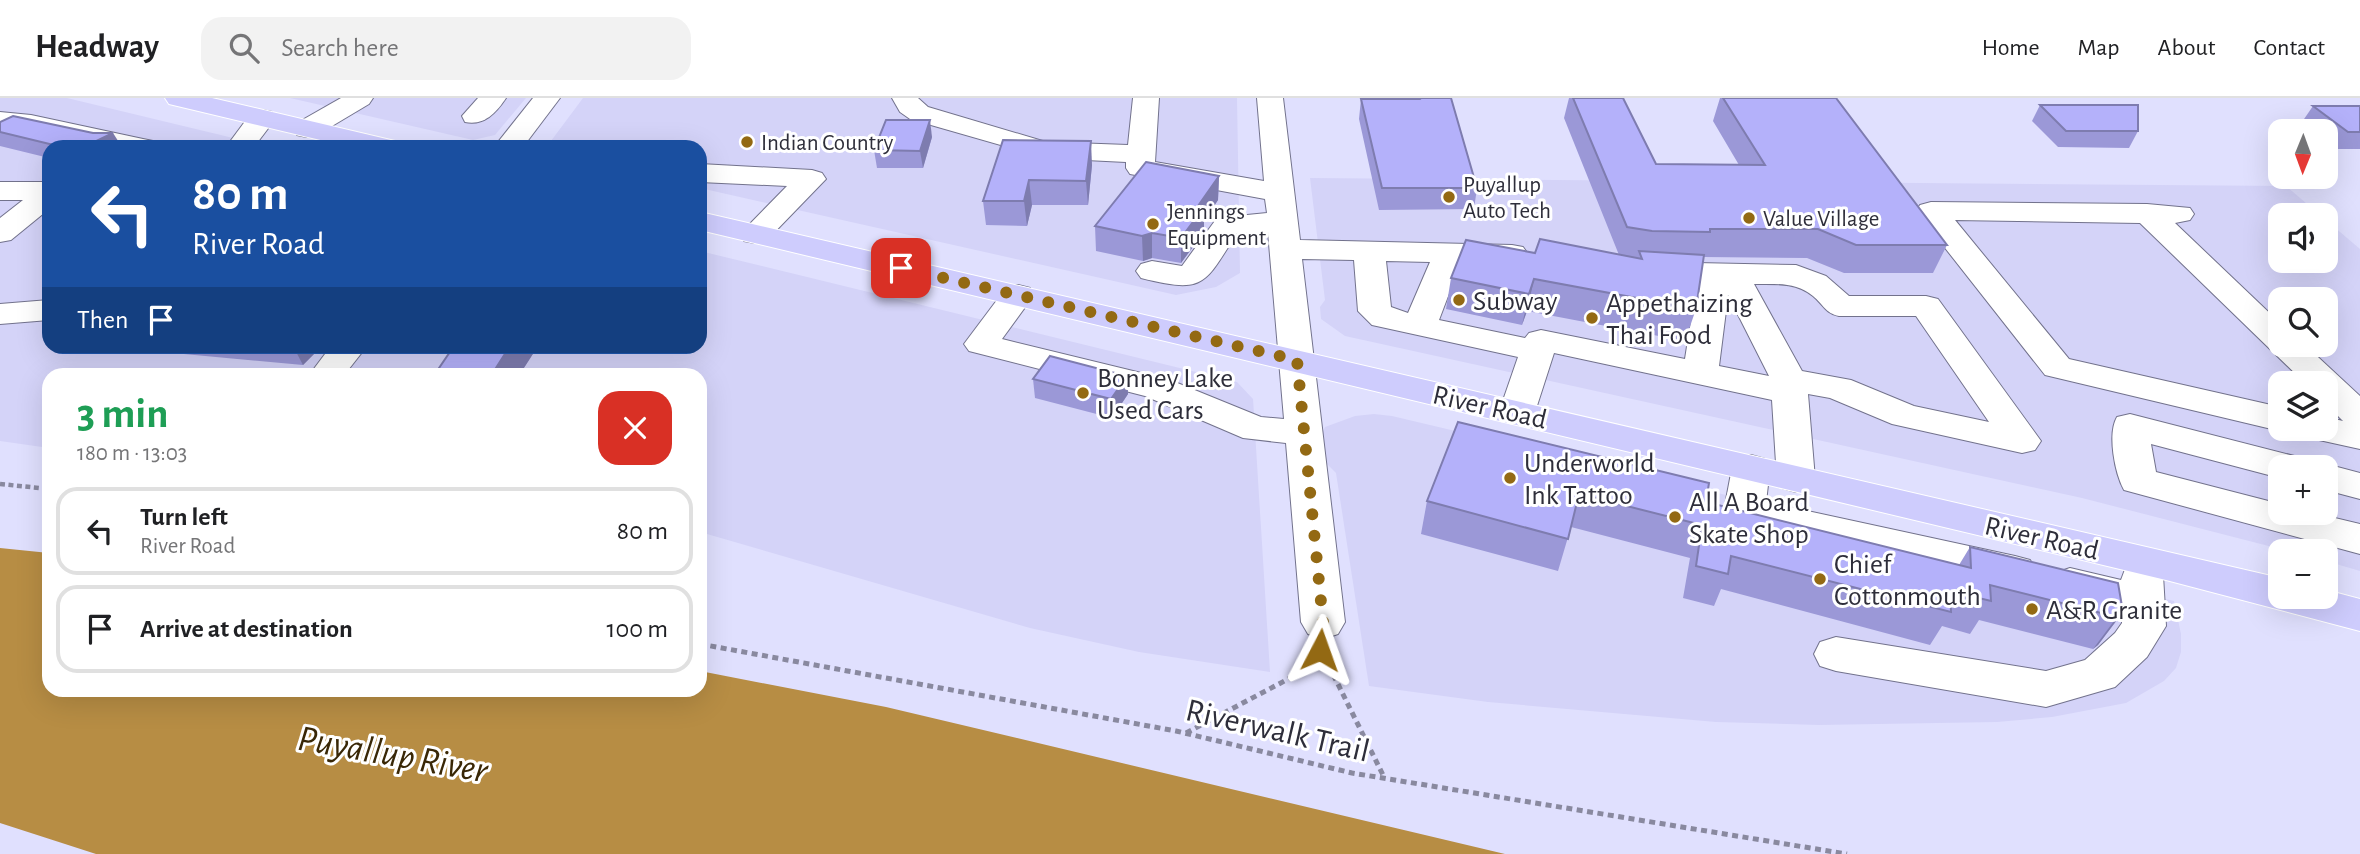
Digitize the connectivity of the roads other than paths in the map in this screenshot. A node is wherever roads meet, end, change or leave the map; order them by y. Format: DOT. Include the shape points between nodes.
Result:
graph roads {
  1 [pos="21,98"];
  2 [pos="178,98"];
  3 [pos="360,98"];
  4 [pos="547,98"];
  5 [pos="905,98"];
  6 [pos="1146,98"];
  7 [pos="1270,98"];
  8 [pos="0,113"];
  9 [pos="262,118"];
  10 [pos="0,120"];
  11 [pos="307,129"];
  12 [pos="110,140"];
  13 [pos="245,140"];
  14 [pos="353,140"];
  15 [pos="514,140"];
  16 [pos="1141,154"];
  17 [pos="707,173"];
  18 [pos="0,191"];
  19 [pos="42,199"];
  20 [pos="42,201"];
  21 [pos="2147,213"];
  22 [pos="2179,214"];
  23 [pos="1283,221"];
  24 [pos="707,223"];
  25 [pos="0,233"];
  26 [pos="755,234"];
  27 [pos="1369,251"];
  28 [pos="1449,253"];
  29 [pos="1537,255"];
  30 [pos="1617,268"];
  31 [pos="1152,271"];
  32 [pos="1723,274"];
  33 [pos="1018,295"];
  34 [pos="42,311"];
  35 [pos="0,314"];
  36 [pos="1420,326"];
  37 [pos="2268,329"];
  38 [pos="1537,351"];
  39 [pos="343,354"];
  40 [pos="2297,357"];
  41 [pos="1297,360"];
  42 [pos="332,368"];
  43 [pos="2312,371"];
  44 [pos="1701,373"];
  45 [pos="1790,386"];
  46 [pos="2338,396"];
  47 [pos="1517,412"];
  48 [pos="2268,416"];
  49 [pos="2360,417"];
  50 [pos="1304,432"];
  51 [pos="2338,432"];
  52 [pos="2360,437"];
  53 [pos="2268,462"];
  54 [pos="1751,468"];
  55 [pos="1796,479"];
  56 [pos="2338,480"];
  57 [pos="2360,486"];
  58 [pos="1923,509"];
  59 [pos="2268,515"];
  60 [pos="2306,525"];
  61 [pos="2360,539"];
  62 [pos="1926,550"];
  63 [pos="2142,580"];
  64 [pos="2268,593"];
  65 [pos="2337,609"];
  66 [pos="2360,615"];
  67 [pos="1323,622"];
  68 [pos="1836,654"];
  1 -- 8 [label="street"];
  2 -- 9 [label="main road"];
  3 -- 11 [label="street"];
  4 -- 15 [label="street"];
  5 -- 16 [label="street" via="919,113 1006,141 1069,153"];
  6 -- 16 [label="street"];
  7 -- 23 [label="street"];
  9 -- 11 [label="main road"];
  9 -- 13 [label="street"];
  10 -- 12 [label="street"];
  11 -- 14 [label="main road"];
  16 -- 23 [label="street" via="1140,168"];
  17 -- 26 [label="street" via="812,179"];
  18 -- 19 [label="street"];
  20 -- 25 [label="street"];
  21 -- 22 [label="street"];
  21 -- 37 [label="street"];
  21 -- 48 [label="street" via="1931,211 2057,367"];
  23 -- 27 [label="street"];
  23 -- 31 [label="street" via="1228,224 1206,261 1188,277"];
  23 -- 41 [label="street"];
  24 -- 26 [label="main road, River Road"];
  26 -- 33 [label="main road, River Road"];
  27 -- 28 [label="street"];
  27 -- 36 [label="street" via="1375,311 1384,318"];
  28 -- 29 [label="street"];
  28 -- 36 [label="street"];
  30 -- 32 [label="street"];
  32 -- 44 [label="street"];
  32 -- 45 [label="street"];
  32 -- 45 [label="street" via="1796,275 1815,281 1839,306 1926,306 2022,441 1905,416 1838,388"];
  33 -- 41 [label="main road, River Road"];
  33 -- 50 [label="street" via="981,344 1157,388 1256,429"];
  34 -- 35 [label="street"];
  36 -- 38 [label="street"];
  38 -- 44 [label="street" via="1541,340"];
  38 -- 47 [label="street"];
  39 -- 42 [label="street"];
  40 -- 43 [label="street"];
  41 -- 47 [label="main road, River Road"];
  41 -- 50 [label="street"];
  44 -- 45 [label="street"];
  45 -- 55 [label="street"];
  46 -- 49 [label="street"];
  47 -- 54 [label="main road, River Road"];
  50 -- 67 [label="street"];
  51 -- 52 [label="street"];
  53 -- 59 [label="street" via="2130,426 2138,481"];
  54 -- 55 [label="main road, River Road"];
  54 -- 62 [label="street" via="1745,505 1753,513"];
  55 -- 58 [label="main road, River Road"];
  56 -- 57 [label="street"];
  58 -- 62 [label="street"];
  58 -- 63 [label="main road, River Road"];
  60 -- 61 [label="street"];
  62 -- 63 [label="street"];
  63 -- 64 [label="main road, River Road"];
  63 -- 68 [label="street" via="2144,626 2131,645 2099,674 2046,689"];
  65 -- 66 [label="main road"];
}
